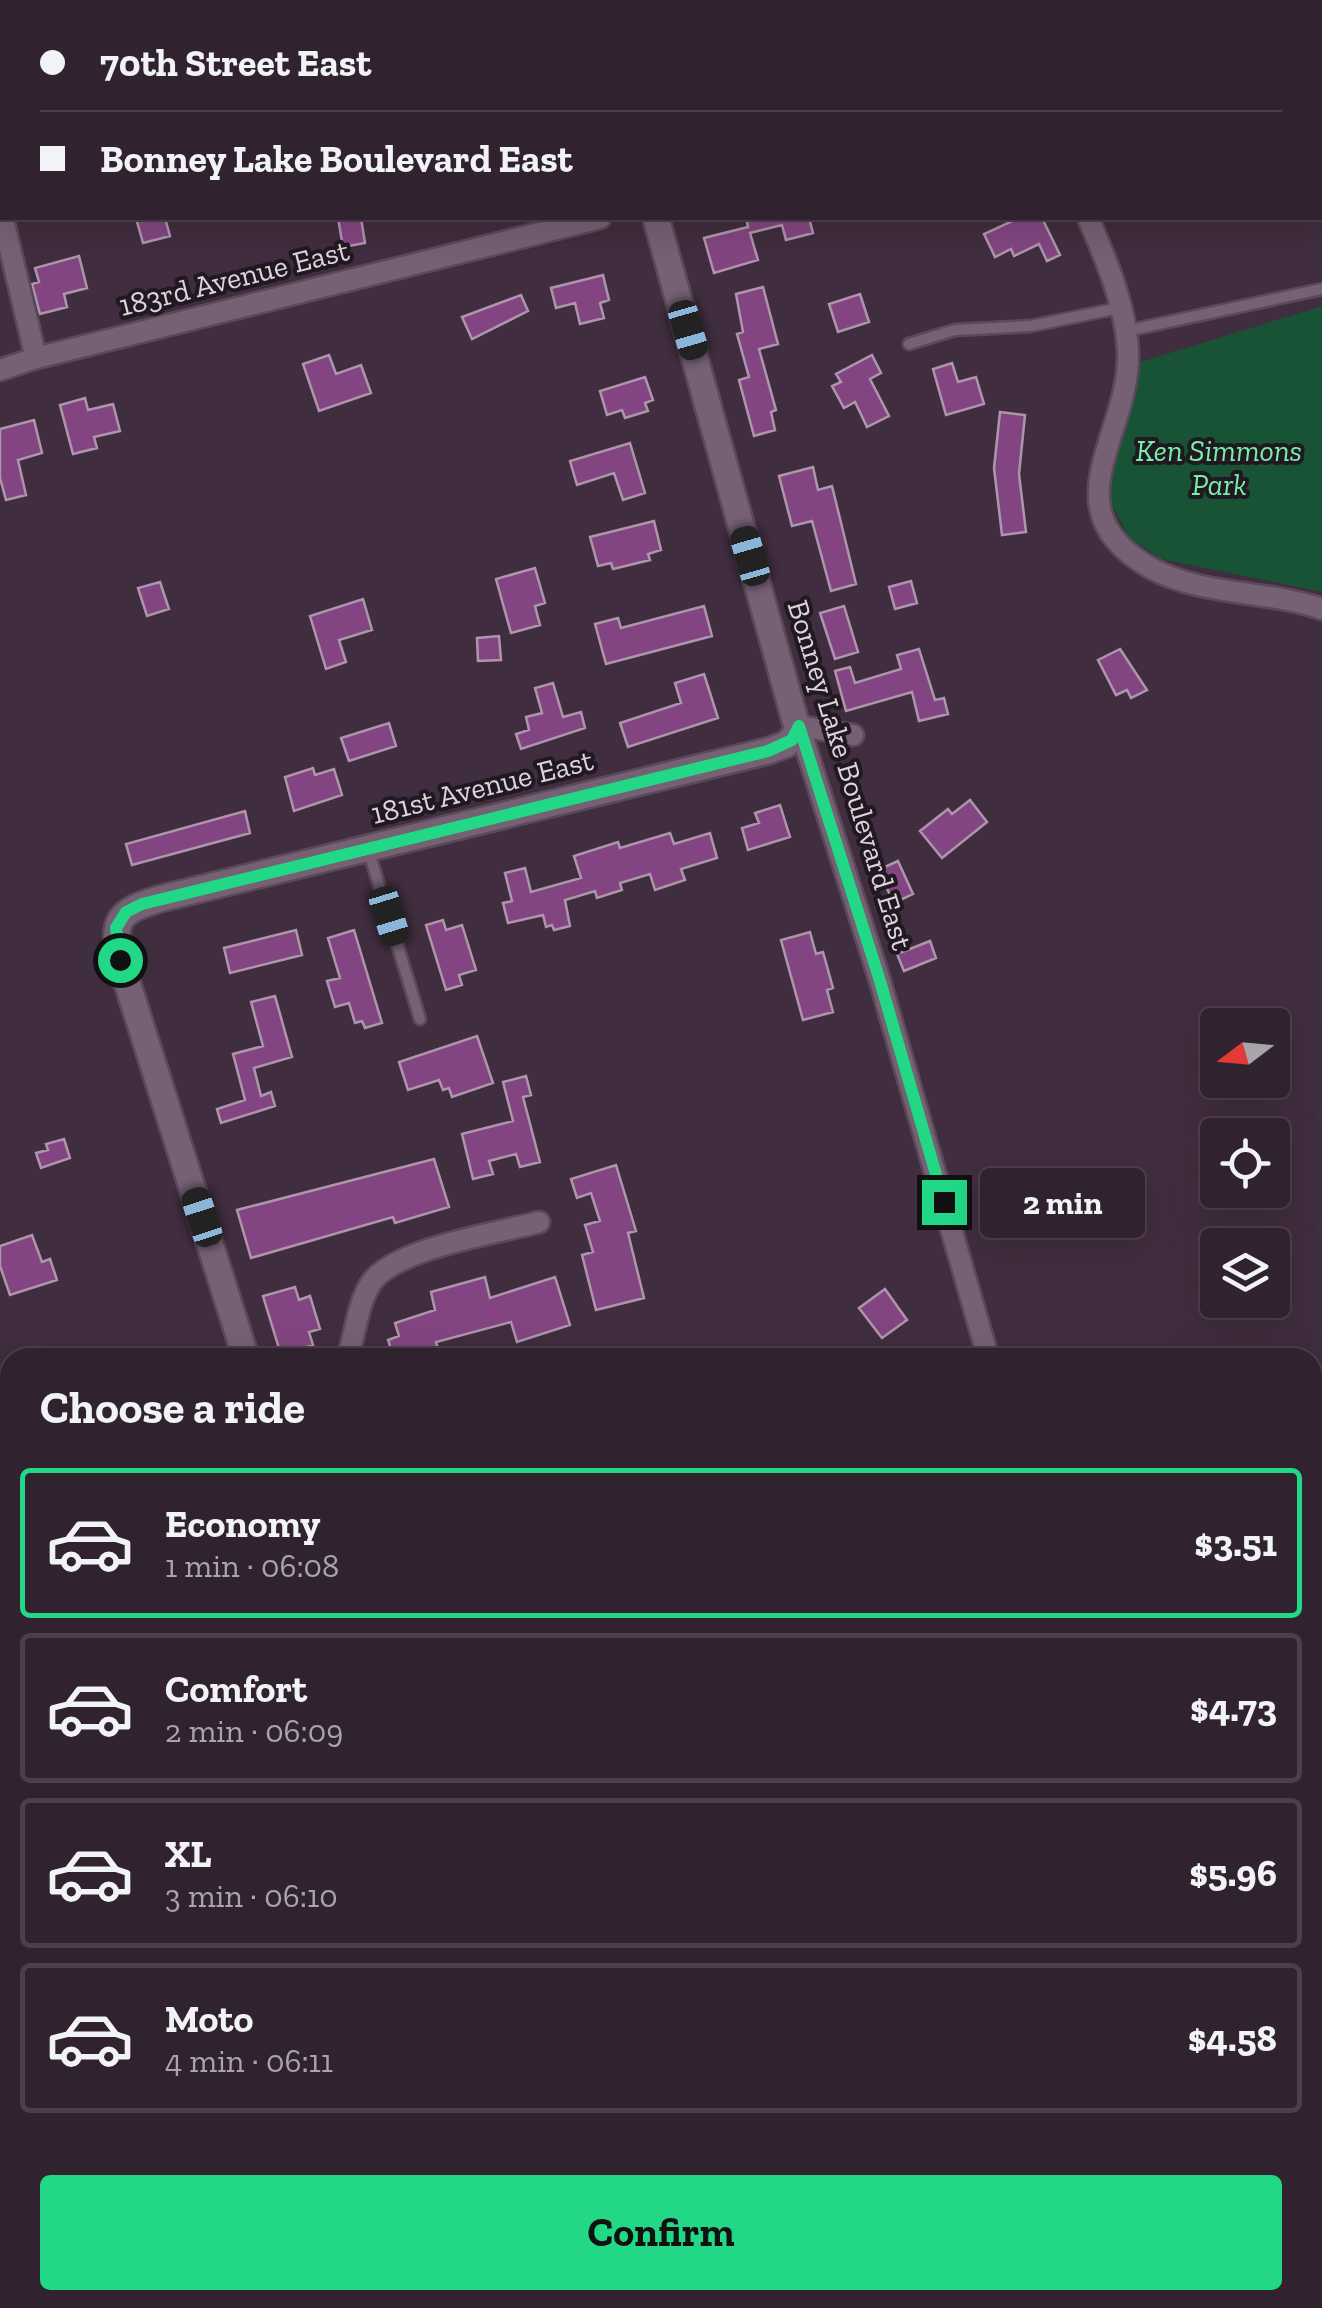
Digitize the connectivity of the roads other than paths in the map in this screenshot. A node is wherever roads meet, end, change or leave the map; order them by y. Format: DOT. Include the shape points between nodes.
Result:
graph roads {
  1 [pos="3,220"];
  2 [pos="592,220"];
  3 [pos="657,220"];
  4 [pos="1089,220"];
  5 [pos="1322,290"];
  6 [pos="1119,308"];
  7 [pos="1125,332"];
  8 [pos="909,344"];
  9 [pos="36,358"];
  10 [pos="0,370"];
  11 [pos="1322,609"];
  12 [pos="799,726"];
  13 [pos="853,735"];
  14 [pos="368,848"];
  15 [pos="420,1019"];
  16 [pos="539,1222"];
  17 [pos="243,1348"];
  18 [pos="350,1348"];
  19 [pos="985,1348"];
  1 -- 9 [label="street"];
  2 -- 9 [label="street, 183rd Avenue East"];
  3 -- 12 [label="street, Bonney Lake Boulevard East"];
  4 -- 6 [label="street"];
  5 -- 7 [label="lane"];
  6 -- 7 [label="street"];
  6 -- 8 [label="lane" via="1032,326 955,330"];
  7 -- 11 [label="street" via="1123,396 1097,486 1108,528 1154,570"];
  9 -- 10 [label="street, 183rd Avenue East"];
  12 -- 13 [label="street"];
  12 -- 14 [label="street, 181st Avenue East" via="792,740 768,751"];
  12 -- 19 [label="street, Bonney Lake Boulevard East"];
  14 -- 15 [label="lane"];
  14 -- 17 [label="street, 181st Avenue East" via="159,899 120,919 120,960"];
  16 -- 18 [label="street" via="413,1256 380,1272 365,1295"];
}
